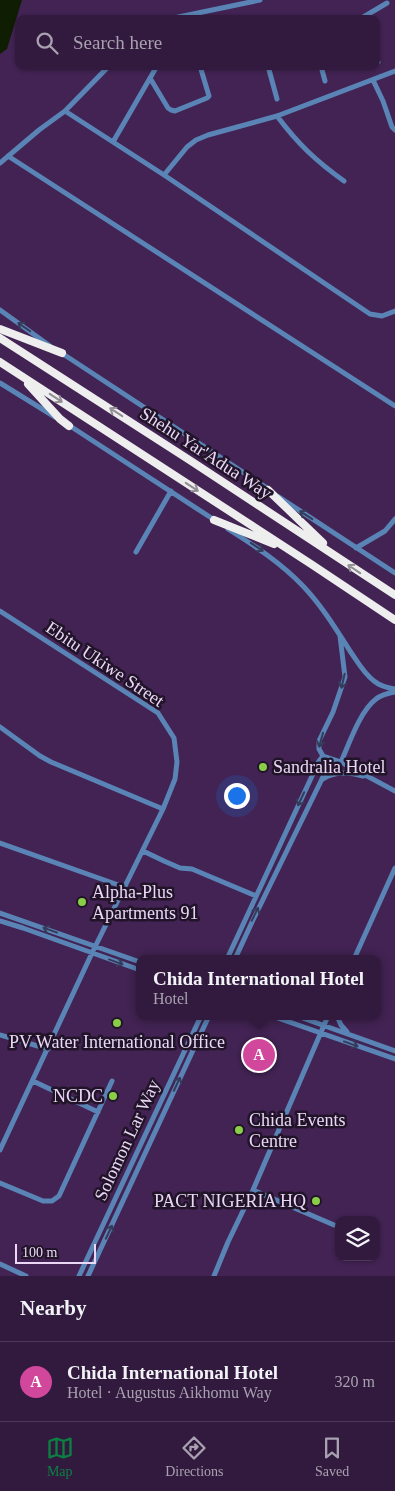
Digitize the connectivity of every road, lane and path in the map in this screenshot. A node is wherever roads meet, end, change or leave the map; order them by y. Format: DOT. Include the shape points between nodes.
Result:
graph roads {
  1 [pos="260,0"];
  2 [pos="387,3"];
  3 [pos="188,15"];
  4 [pos="367,15"];
  5 [pos="105,70"];
  6 [pos="155,70"];
  7 [pos="201,70"];
  8 [pos="269,70"];
  9 [pos="322,70"];
  10 [pos="395,71"];
  11 [pos="150,78"];
  12 [pos="373,80"];
  13 [pos="325,81"];
  14 [pos="277,99"];
  15 [pos="65,111"];
  16 [pos="277,116"];
  17 [pos="395,130"];
  18 [pos="113,142"];
  19 [pos="8,156"];
  20 [pos="0,162"];
  21 [pos="164,175"];
  22 [pos="344,181"];
  23 [pos="0,310"];
  24 [pos="395,311"];
  25 [pos="0,329"];
  26 [pos="0,338"];
  27 [pos="62,353"];
  28 [pos="0,363"];
  29 [pos="0,383"];
  30 [pos="395,406"];
  31 [pos="70,426"];
  32 [pos="268,490"];
  33 [pos="171,491"];
  34 [pos="395,519"];
  35 [pos="214,520"];
  36 [pos="356,548"];
  37 [pos="136,552"];
  38 [pos="335,555"];
  39 [pos="311,564"];
  40 [pos="395,573"];
  41 [pos="395,595"];
  42 [pos="0,611"];
  43 [pos="395,620"];
  44 [pos="340,636"];
  45 [pos="395,690"];
  46 [pos="0,727"];
  47 [pos="323,756"];
  48 [pos="333,760"];
  49 [pos="319,761"];
  50 [pos="341,762"];
  51 [pos="328,766"];
  52 [pos="370,778"];
  53 [pos="321,781"];
  54 [pos="395,791"];
  55 [pos="163,809"];
  56 [pos="0,844"];
  57 [pos="143,851"];
  58 [pos="395,868"];
  59 [pos="124,887"];
  60 [pos="256,896"];
  61 [pos="0,912"];
  62 [pos="0,921"];
  63 [pos="96,946"];
  64 [pos="92,953"];
  65 [pos="229,955"];
  66 [pos="237,955"];
  67 [pos="356,955"];
  68 [pos="136,961"];
  69 [pos="136,969"];
  70 [pos="198,1020"];
  71 [pos="207,1020"];
  72 [pos="284,1020"];
  73 [pos="308,1020"];
  74 [pos="326,1020"];
  75 [pos="339,1020"];
  76 [pos="324,1026"];
  77 [pos="322,1033"];
  78 [pos="349,1034"];
  79 [pos="0,1035"];
  80 [pos="48,1049"];
  81 [pos="395,1051"];
  82 [pos="395,1059"];
  83 [pos="33,1081"];
  84 [pos="112,1081"];
  85 [pos="98,1112"];
  86 [pos="0,1150"];
  87 [pos="0,1183"];
  88 [pos="253,1190"];
  89 [pos="334,1225"];
  90 [pos="0,1264"];
  91 [pos="26,1276"];
  92 [pos="79,1276"];
  93 [pos="88,1276"];
  94 [pos="214,1276"];
  1 -- 3 [label="street"];
  2 -- 4 [label="street"];
  5 -- 15 [label="street"];
  6 -- 11 [label="street"];
  7 -- 11 [label="street" via="209,96 175,111 168,108"];
  8 -- 14 [label="street"];
  9 -- 13 [label="street"];
  10 -- 12 [label="street"];
  11 -- 18 [label="street"];
  12 -- 16 [label="street"];
  12 -- 17 [label="street"];
  15 -- 18 [label="street"];
  15 -- 19 [label="street"];
  16 -- 21 [label="street" via="196,140"];
  16 -- 22 [label="street" via="295,139"];
  18 -- 21 [label="street"];
  19 -- 20 [label="street"];
  19 -- 30 [label="street"];
  21 -- 24 [label="street" via="370,314 382,316"];
  27 -- 23 [label="street, one-way"];
  25 -- 27 [label="highway"];
  38 -- 26 [label="highway, Shehu Yar'Adua Way, one-way"];
  27 -- 32 [label="street"];
  28 -- 31 [label="highway"];
  28 -- 39 [label="highway, Shehu Yar'Adua Way, one-way"];
  29 -- 31 [label="street"];
  31 -- 33 [label="street"];
  36 -- 32 [label="street, one-way"];
  32 -- 38 [label="highway"];
  33 -- 35 [label="street"];
  33 -- 37 [label="street"];
  34 -- 36 [label="street"];
  35 -- 39 [label="highway"];
  35 -- 44 [label="street, one-way" via="293,575 314,598"];
  36 -- 40 [label="street"];
  41 -- 38 [label="highway, Shehu Yar'Adua Way, one-way"];
  39 -- 43 [label="highway, Shehu Yar'Adua Way"];
  42 -- 55 [label="street, Ebitu Ukiwe Street" via="158,714 174,738 177,762 175,779"];
  44 -- 45 [label="street" via="370,678"];
  44 -- 47 [label="street, one-way" via="345,677 340,696 319,741"];
  45 -- 50 [label="street" via="369,706"];
  46 -- 55 [label="street" via="51,762"];
  47 -- 48 [label="street"];
  47 -- 49 [label="street"];
  48 -- 50 [label="street"];
  48 -- 51 [label="street"];
  49 -- 51 [label="street"];
  49 -- 60 [label="street, one-way"];
  50 -- 52 [label="street"];
  51 -- 53 [label="street"];
  52 -- 53 [label="street" via="340,773 324,777"];
  52 -- 54 [label="street"];
  66 -- 53 [label="street, one-way"];
  55 -- 57 [label="street, Ebitu Ukiwe Street"];
  56 -- 59 [label="street"];
  57 -- 59 [label="street, Ebitu Ukiwe Street"];
  57 -- 60 [label="street"];
  58 -- 67 [label="street"];
  59 -- 63 [label="street, Ebitu Ukiwe Street"];
  60 -- 65 [label="street"];
  63 -- 61 [label="street, one-way"];
  62 -- 64 [label="street"];
  63 -- 64 [label="street, Ebitu Ukiwe Street"];
  63 -- 68 [label="street"];
  64 -- 69 [label="street, one-way"];
  64 -- 80 [label="street"];
  70 -- 92 [label="street, Solomon Lar Way"];
  93 -- 71 [label="street, Solomon Lar Way, one-way"];
  72 -- 77 [label="street"];
  73 -- 76 [label="street"];
  74 -- 76 [label="street"];
  75 -- 78 [label="street"];
  76 -- 77 [label="street"];
  76 -- 78 [label="street"];
  77 -- 82 [label="street, one-way"];
  77 -- 88 [label="street"];
  78 -- 81 [label="street"];
  79 -- 80 [label="street"];
  80 -- 83 [label="street"];
  83 -- 85 [label="street"];
  83 -- 86 [label="street"];
  84 -- 85 [label="street"];
  85 -- 87 [label="street" via="59,1196 52,1201 42,1201"];
  88 -- 89 [label="street"];
  88 -- 94 [label="street"];
  90 -- 91 [label="street"];
}
